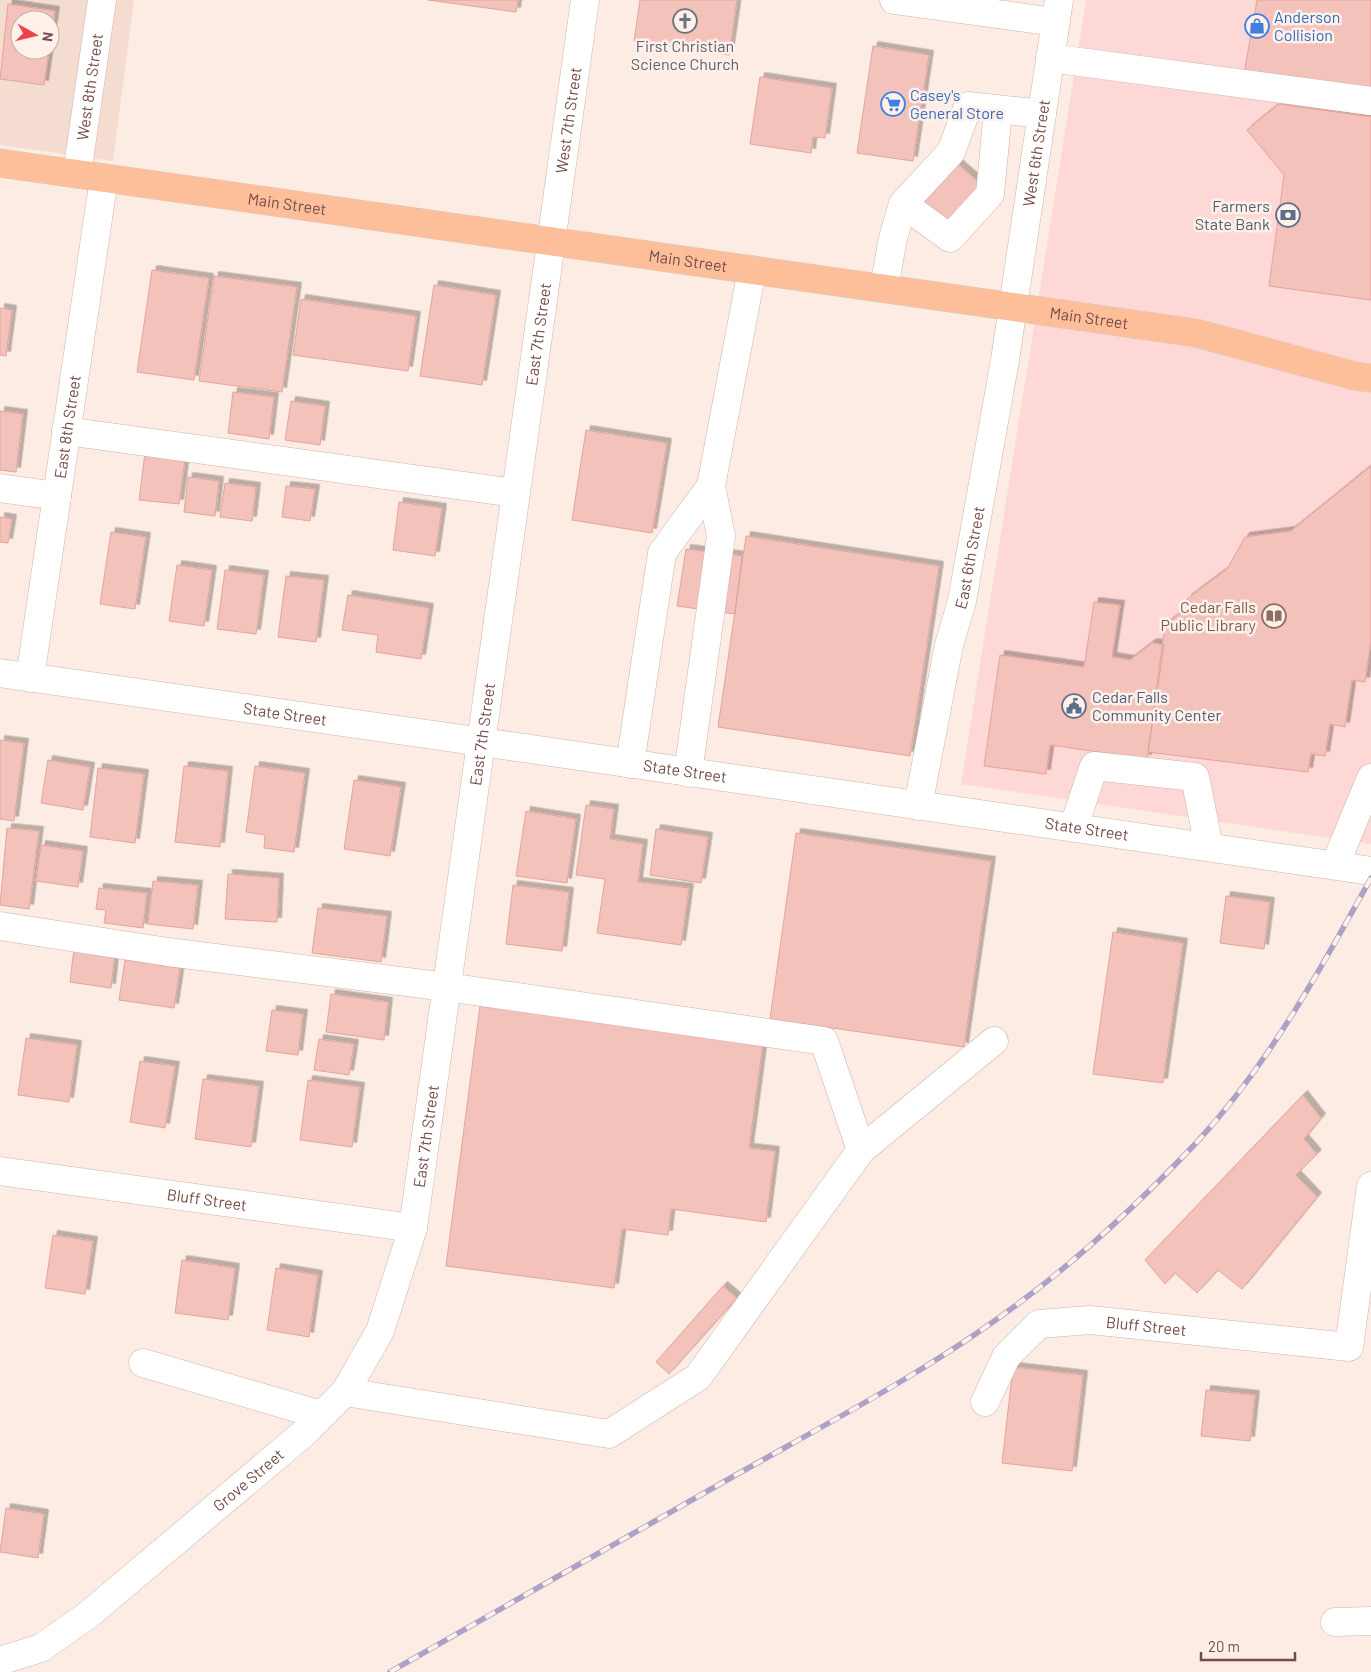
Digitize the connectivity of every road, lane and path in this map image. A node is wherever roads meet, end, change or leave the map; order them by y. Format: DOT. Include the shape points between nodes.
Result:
graph roads {
  1 [pos="102,0"];
  2 [pos="585,0"];
  3 [pos="894,0"];
  4 [pos="1057,11"];
  5 [pos="1050,58"];
  6 [pos="1371,101"];
  7 [pos="998,110"];
  8 [pos="1042,114"];
  9 [pos="0,163"];
  10 [pos="77,174"];
  11 [pos="104,178"];
  12 [pos="903,204"];
  13 [pos="550,241"];
  14 [pos="752,270"];
  15 [pos="884,288"];
  16 [pos="1014,308"];
  17 [pos="1371,378"];
  18 [pos="66,431"];
  19 [pos="711,486"];
  20 [pos="0,488"];
  21 [pos="515,493"];
  22 [pos="57,496"];
  23 [pos="0,673"];
  24 [pos="30,678"];
  25 [pos="480,742"];
  26 [pos="630,764"];
  27 [pos="688,772"];
  28 [pos="1371,778"];
  29 [pos="918,806"];
  30 [pos="1074,826"];
  31 [pos="1209,847"];
  32 [pos="1335,865"];
  33 [pos="1371,871"];
  34 [pos="0,926"];
  35 [pos="447,987"];
  36 [pos="994,1041"];
  37 [pos="860,1150"];
  38 [pos="0,1171"];
  39 [pos="1371,1186"];
  40 [pos="413,1228"];
  41 [pos="143,1362"];
  42 [pos="345,1392"];
  43 [pos="985,1402"];
  44 [pos="321,1415"];
  45 [pos="1371,1621"];
  46 [pos="1335,1622"];
  47 [pos="0,1661"];
  1 -- 10 [label="street, West 8th Street"];
  2 -- 13 [label="street, West 7th Street"];
  3 -- 4 [label="street"];
  4 -- 5 [label="street, West 6th Street"];
  5 -- 6 [label="street"];
  5 -- 8 [label="street, West 6th Street"];
  7 -- 8 [label="street"];
  7 -- 12 [label="street" via="968,106 951,152"];
  7 -- 12 [label="street" via="990,194 950,238"];
  8 -- 16 [label="street, West 6th Street"];
  9 -- 10 [label="main road, Main Street"];
  10 -- 11 [label="main road, Main Street"];
  11 -- 13 [label="main road, Main Street"];
  11 -- 18 [label="street, East 8th Street"];
  12 -- 15 [label="street"];
  13 -- 14 [label="main road, Main Street"];
  13 -- 21 [label="street, East 7th Street"];
  14 -- 15 [label="main road, Main Street"];
  14 -- 19 [label="street"];
  15 -- 16 [label="main road, Main Street"];
  16 -- 17 [label="main road, Main Street" via="1196,333"];
  16 -- 29 [label="street, East 6th Street" via="962,601 949,645"];
  18 -- 21 [label="street"];
  18 -- 22 [label="street, East 8th Street"];
  19 -- 26 [label="street" via="662,553"];
  19 -- 27 [label="street" via="720,536"];
  20 -- 22 [label="street"];
  21 -- 25 [label="street, East 7th Street"];
  22 -- 24 [label="street, East 8th Street"];
  23 -- 24 [label="street, State Street"];
  24 -- 25 [label="street, State Street"];
  25 -- 26 [label="street, State Street"];
  25 -- 35 [label="street, East 7th Street"];
  26 -- 27 [label="street, State Street"];
  27 -- 29 [label="street, State Street"];
  28 -- 32 [label="street"];
  29 -- 30 [label="street, State Street"];
  30 -- 31 [label="street, State Street"];
  30 -- 31 [label="street" via="1094,766 1195,777"];
  31 -- 32 [label="street, State Street"];
  32 -- 33 [label="street, State Street"];
  34 -- 35 [label="street" via="168,952"];
  35 -- 37 [label="street" via="824,1041"];
  35 -- 40 [label="street, East 7th Street"];
  36 -- 37 [label="street"];
  37 -- 42 [label="street" via="698,1377 609,1434"];
  38 -- 40 [label="street, Bluff Street"];
  39 -- 43 [label="street, Bluff Street" via="1349,1347 1090,1320 1039,1324 1006,1357"];
  40 -- 42 [label="street, Grove Street" via="380,1331"];
  41 -- 44 [label="street"];
  42 -- 44 [label="street, Grove Street"];
  44 -- 47 [label="street, Grove Street" via="297,1439 88,1615 41,1648"];
  45 -- 46 [label="street"];
}
